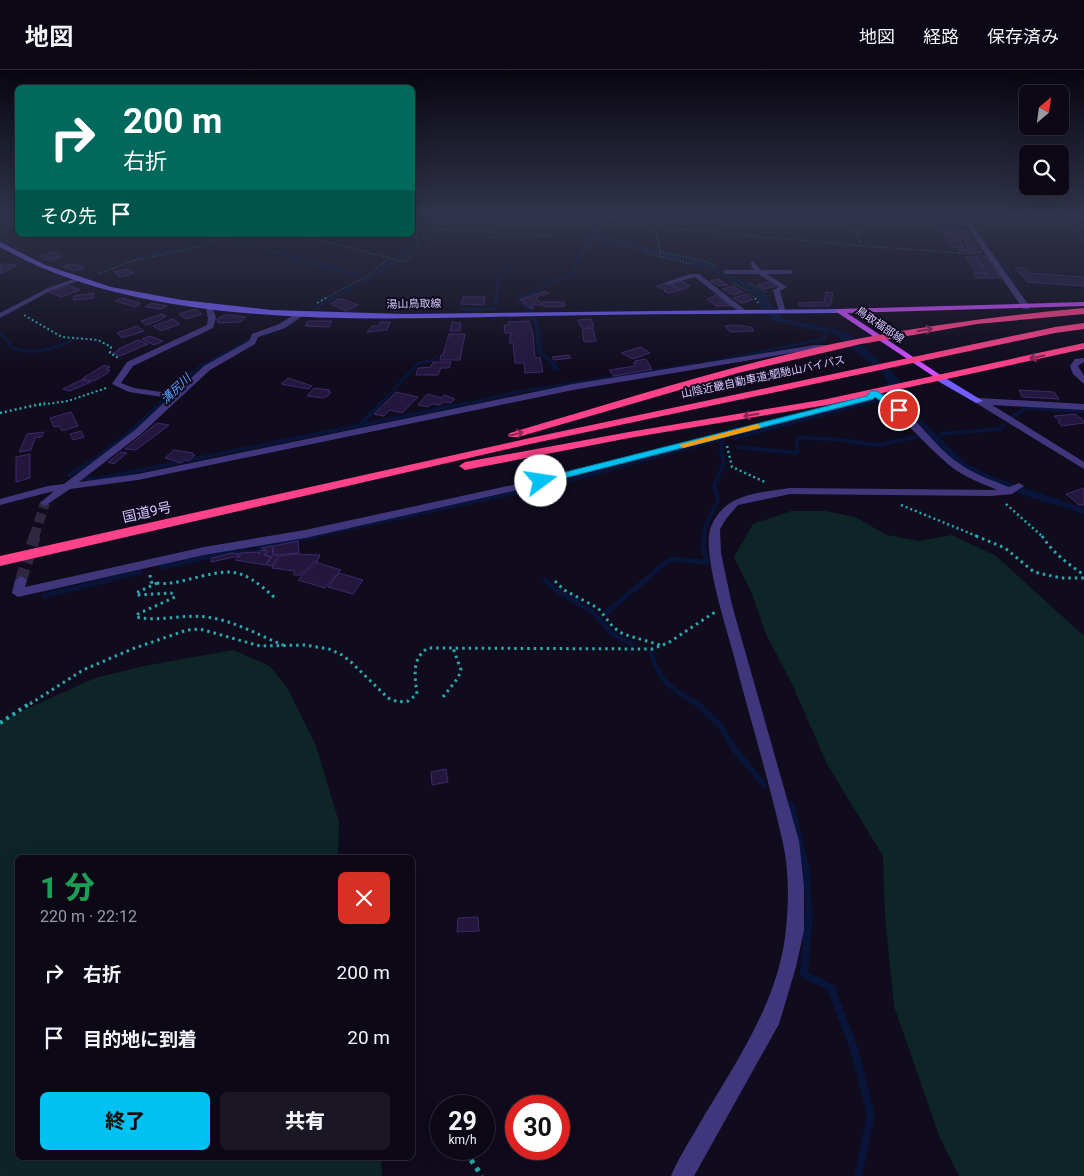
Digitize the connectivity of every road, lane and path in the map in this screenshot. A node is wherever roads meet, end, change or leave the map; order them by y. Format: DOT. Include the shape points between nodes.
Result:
graph roads {
  1 [pos="43,267"];
  2 [pos="116,267"];
  3 [pos="381,267"];
  4 [pos="755,267"];
  5 [pos="998,267"];
  6 [pos="726,272"];
  7 [pos="759,272"];
  8 [pos="790,272"];
  9 [pos="78,280"];
  10 [pos="667,283"];
  11 [pos="21,304"];
  12 [pos="1084,304"];
  13 [pos="208,306"];
  14 [pos="1026,307"];
  15 [pos="783,311"];
  16 [pos="839,311"];
  17 [pos="1084,311"];
  18 [pos="744,312"];
  19 [pos="300,314"];
  20 [pos="0,316"];
  21 [pos="1084,326"];
  22 [pos="1084,331"];
  23 [pos="877,338"];
  24 [pos="838,346"];
  25 [pos="1084,346"];
  26 [pos="935,358"];
  27 [pos="1084,360"];
  28 [pos="128,366"];
  29 [pos="939,378"];
  30 [pos="1084,381"];
  31 [pos="116,384"];
  32 [pos="880,391"];
  33 [pos="176,397"];
  34 [pos="979,402"];
  35 [pos="1084,407"];
  36 [pos="0,413"];
  37 [pos="730,434"];
  38 [pos="1084,466"];
  39 [pos="66,487"];
  40 [pos="300,493"];
  41 [pos="777,493"];
  42 [pos="992,493"];
  43 [pos="0,502"];
  44 [pos="894,502"];
  45 [pos="45,503"];
  46 [pos="0,561"];
  47 [pos="149,564"];
  48 [pos="1084,577"];
  49 [pos="22,580"];
  50 [pos="555,581"];
  51 [pos="157,583"];
  52 [pos="276,598"];
  53 [pos="726,605"];
  54 [pos="283,645"];
  55 [pos="661,646"];
  56 [pos="453,647"];
  57 [pos="443,698"];
  58 [pos="0,723"];
  59 [pos="472,1160"];
  60 [pos="482,1176"];
  61 [pos="682,1176"];
  1 -- 9 [label="main road, 湯山鳥取線"];
  2 -- 9 [label="path"];
  3 -- 19 [label="path"];
  4 -- 7 [label="street"];
  5 -- 14 [label="street"];
  6 -- 7 [label="street"];
  7 -- 8 [label="street"];
  7 -- 15 [label="street" via="784,287 776,290"];
  9 -- 11 [label="street" via="50,289"];
  9 -- 13 [label="main road, 湯山鳥取線" via="134,295"];
  10 -- 18 [label="street" via="697,275"];
  11 -- 20 [label="street"];
  11 -- 28 [label="path" via="23,314 62,337 109,344 110,353"];
  12 -- 14 [label="main road, 鳥取福部線"];
  13 -- 19 [label="main road, 湯山鳥取線"];
  13 -- 28 [label="street" via="212,318 210,326"];
  14 -- 16 [label="main road, 鳥取福部線"];
  15 -- 16 [label="main road, 湯山鳥取線"];
  15 -- 18 [label="main road, 湯山鳥取線"];
  16 -- 23 [label="main road, 鳥取福部線"];
  23 -- 17 [label="highway, one-way" via="977,321"];
  18 -- 19 [label="main road, 湯山鳥取線"];
  19 -- 33 [label="street" via="282,326 256,336 252,342 207,368"];
  21 -- 26 [label="highway, 山陰近畿自動車道;駟馳山バイパス"];
  22 -- 26 [label="highway, 山陰近畿自動車道;駟馳山バイパス"];
  23 -- 24 [label="highway"];
  23 -- 29 [label="main road, 鳥取福部線"];
  24 -- 39 [label="street" via="815,347 573,387 148,475"];
  40 -- 24 [label="highway, one-way" via="735,371"];
  25 -- 29 [label="highway, one-way"];
  26 -- 40 [label="highway, 山陰近畿自動車道;駟馳山バイパス"];
  27 -- 30 [label="street" via="1074,366"];
  28 -- 31 [label="street"];
  29 -- 32 [label="highway"];
  29 -- 34 [label="main road"];
  31 -- 33 [label="street"];
  31 -- 36 [label="path" via="68,402 51,402"];
  32 -- 37 [label="street" via="870,398"];
  32 -- 40 [label="highway, one-way" via="384,482"];
  32 -- 42 [label="street" via="957,467 981,480 1014,488"];
  33 -- 39 [label="street" via="138,432"];
  34 -- 35 [label="street"];
  34 -- 38 [label="street"];
  37 -- 41 [label="path" via="727,443 732,467 765,482"];
  37 -- 47 [label="street" via="522,486 305,534"];
  39 -- 43 [label="street"];
  39 -- 45 [label="street"];
  40 -- 46 [label="highway, 国道9号"];
  41 -- 42 [label="street" via="823,490"];
  41 -- 53 [label="street" via="734,503 715,529 715,553"];
  42 -- 48 [label="path"];
  44 -- 48 [label="path" via="1005,548 1034,572 1061,578"];
  47 -- 49 [label="street" via="18,593"];
  47 -- 51 [label="path" via="151,582"];
  50 -- 55 [label="path" via="564,590 598,608 623,634"];
  51 -- 52 [label="path" via="163,585 224,571 238,571 258,581"];
  51 -- 54 [label="path" via="136,593 171,593 175,597 136,617 207,617"];
  53 -- 55 [label="path"];
  53 -- 61 [label="street" via="791,841 796,886 795,930 772,1016"];
  54 -- 56 [label="path" via="326,648 338,653 356,665 384,696 404,703 412,701 417,694 415,661 420,652 428,648"];
  54 -- 58 [label="path" via="268,647 208,630 187,630 83,670"];
  55 -- 56 [label="path" via="652,649 556,650"];
  56 -- 57 [label="path" via="461,670"];
  59 -- 60 [label="path"];
}
